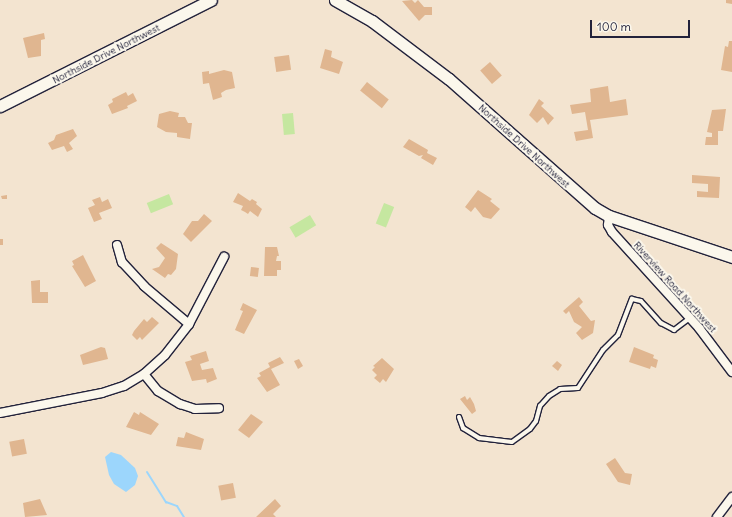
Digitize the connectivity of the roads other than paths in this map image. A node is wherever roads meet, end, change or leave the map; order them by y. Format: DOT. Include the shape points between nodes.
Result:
graph roads {
  1 [pos="211,0"];
  2 [pos="336,0"];
  3 [pos="0,106"];
  4 [pos="609,216"];
  5 [pos="117,245"];
  6 [pos="224,257"];
  7 [pos="732,257"];
  8 [pos="690,318"];
  9 [pos="189,324"];
  10 [pos="732,372"];
  11 [pos="144,374"];
  12 [pos="219,408"];
  13 [pos="0,412"];
  14 [pos="459,417"];
  15 [pos="732,497"];
  16 [pos="717,517"];
  1 -- 3 [label="main road, Northside Drive Northwest"];
  2 -- 4 [label="main road, Northside Drive Northwest" via="372,21 449,79 569,187"];
  4 -- 7 [label="main road, Northside Drive Northwest"];
  4 -- 8 [label="street, Riverview Road Northwest" via="608,225 612,232"];
  5 -- 9 [label="street" via="122,262 144,286"];
  6 -- 9 [label="street"];
  8 -- 10 [label="street, Riverview Road Northwest"];
  8 -- 14 [label="lane" via="674,330 661,323 641,301 632,299 618,335 603,350 578,388 560,389 549,396 540,406 536,421 530,429 512,442 479,438 463,428"];
  9 -- 11 [label="street" via="165,355"];
  11 -- 12 [label="street" via="158,390 180,404 195,409"];
  11 -- 13 [label="street" via="124,386 102,394"];
  15 -- 16 [label="street"];
}
